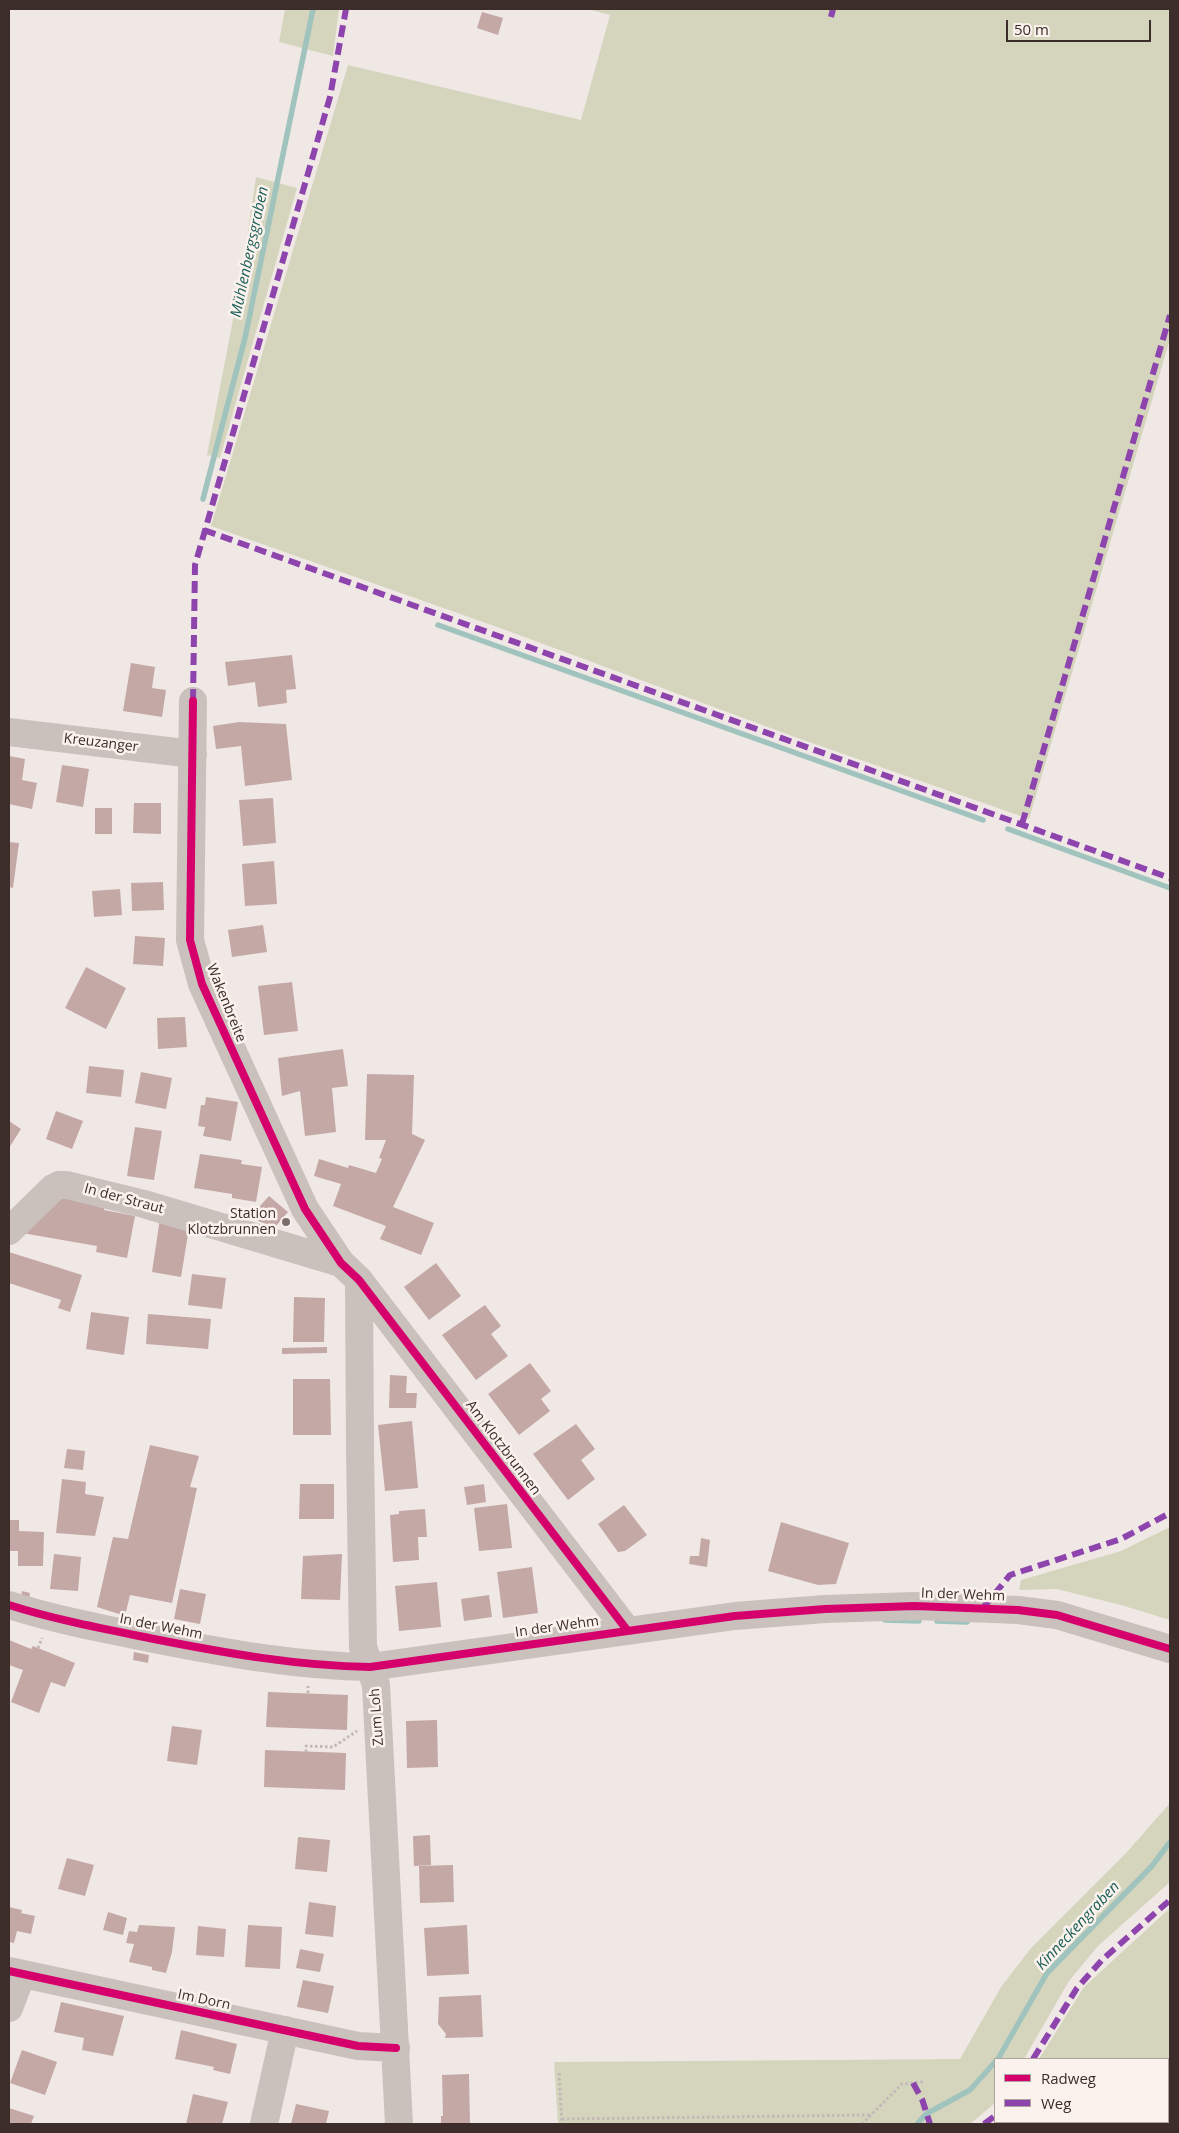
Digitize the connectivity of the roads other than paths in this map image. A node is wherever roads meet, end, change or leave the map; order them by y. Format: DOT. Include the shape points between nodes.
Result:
graph roads {
  1 [pos="193,701"];
  2 [pos="9,732"];
  3 [pos="193,754"];
  4 [pos="9,1232"];
  5 [pos="350,1272"];
  6 [pos="9,1606"];
  7 [pos="627,1630"];
  8 [pos="1170,1649"];
  9 [pos="370,1667"];
  10 [pos="16,1973"];
  11 [pos="9,2008"];
  12 [pos="285,2030"];
  13 [pos="396,2048"];
  14 [pos="264,2124"];
  15 [pos="399,2124"];
  1 -- 3 [label="street, Wakenbreite"];
  2 -- 3 [label="street, Kreuzanger"];
  3 -- 5 [label="street, Wakenbreite" via="190,940 202,984 305,1209"];
  4 -- 5 [label="street, In der Straut" via="53,1188 67,1185 144,1204"];
  5 -- 7 [label="street, Am Klotzbrunnen"];
  5 -- 9 [label="street, Zum Loh" via="360,1450 363,1647"];
  6 -- 9 [label="street, In der Wehm" via="87,1626 203,1649 337,1666"];
  7 -- 8 [label="street, In der Wehm" via="734,1616 825,1609 983,1608 1056,1615"];
  7 -- 9 [label="street, In der Wehm"];
  9 -- 13 [label="street, Zum Loh" via="376,1685"];
  10 -- 11 [label="street"];
  10 -- 12 [label="street, Im Dorn"];
  12 -- 13 [label="street, Im Dorn" via="358,2046"];
  12 -- 14 [label="street"];
  13 -- 15 [label="street, Zum Loh"];
}
